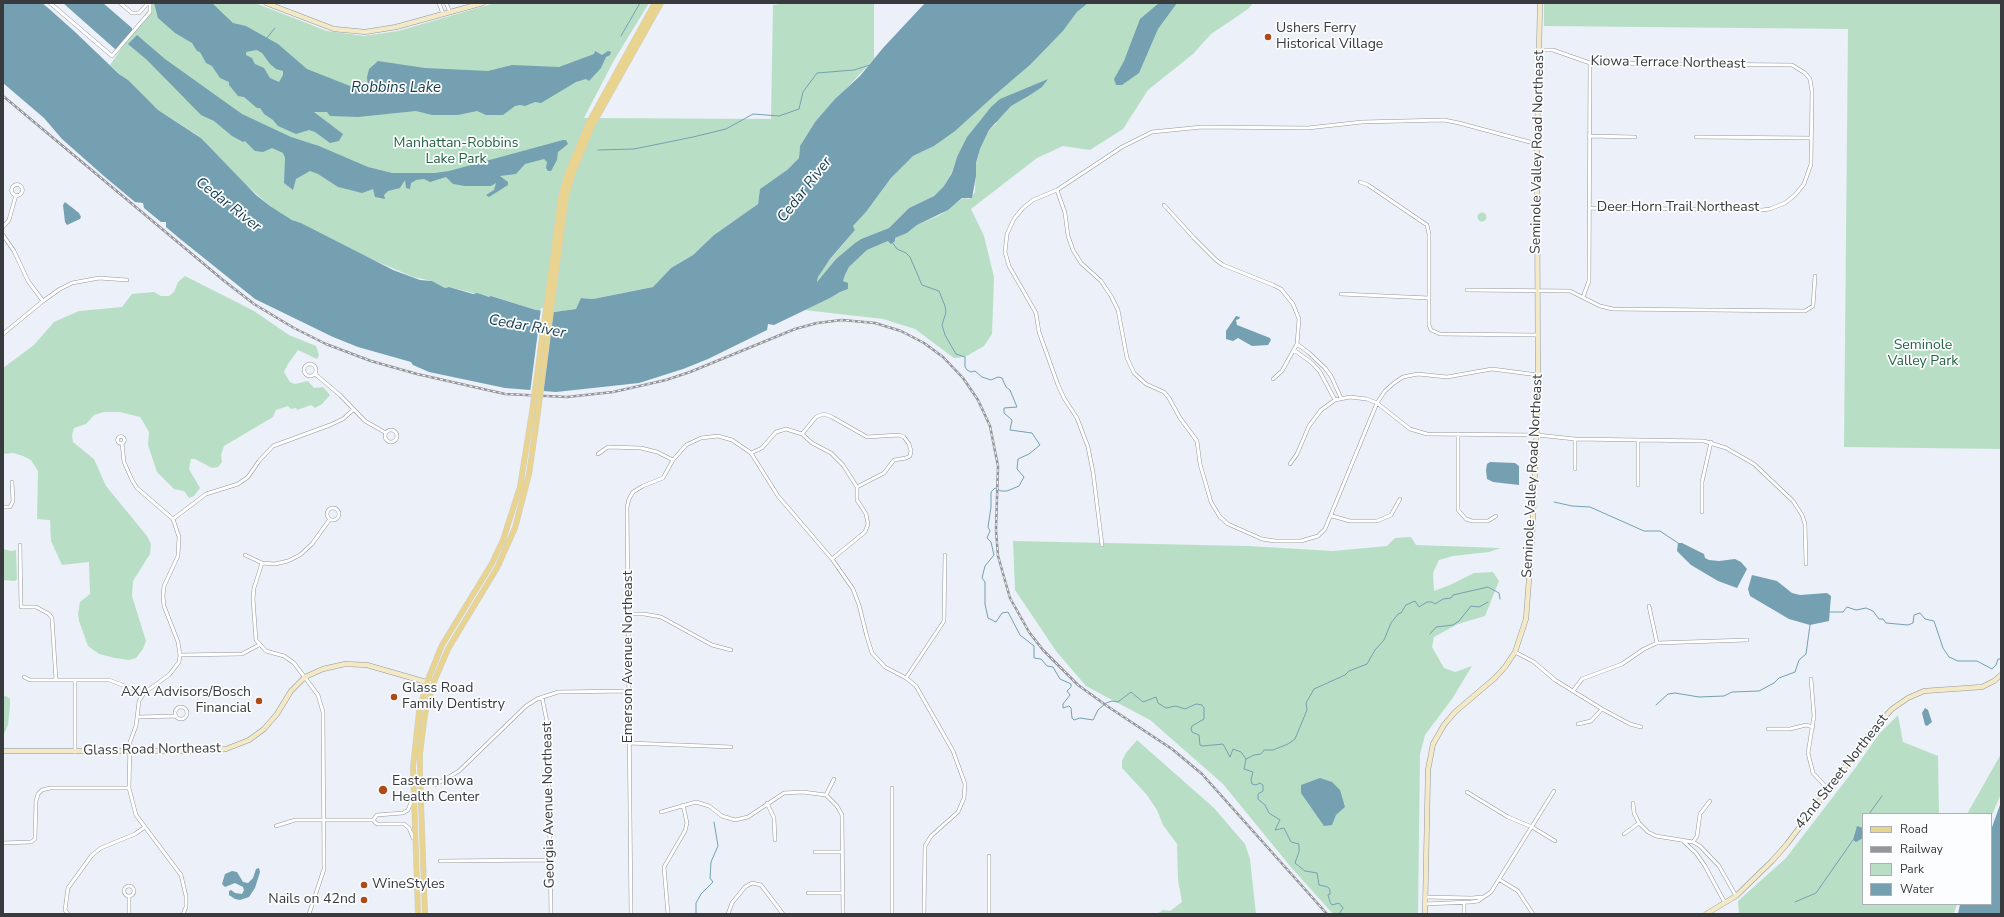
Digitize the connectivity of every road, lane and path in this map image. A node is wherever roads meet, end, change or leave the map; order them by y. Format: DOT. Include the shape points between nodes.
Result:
graph roads {
  1 [pos="50,3"];
  2 [pos="120,3"];
  3 [pos="149,3"];
  4 [pos="266,3"];
  5 [pos="439,3"];
  6 [pos="446,3"];
  7 [pos="483,3"];
  8 [pos="655,3"];
  9 [pos="661,3"];
  10 [pos="1540,3"];
  11 [pos="450,12"];
  12 [pos="443,14"];
  13 [pos="1539,50"];
  14 [pos="1590,63"];
  15 [pos="1799,68"];
  16 [pos="1589,136"];
  17 [pos="1634,137"];
  18 [pos="1696,137"];
  19 [pos="1811,138"];
  20 [pos="1537,144"];
  21 [pos="1360,182"];
  22 [pos="1057,190"];
  23 [pos="16,195"];
  24 [pos="1164,205"];
  25 [pos="1589,208"];
  26 [pos="3,227"];
  27 [pos="3,235"];
  28 [pos="1815,276"];
  29 [pos="127,280"];
  30 [pos="1467,290"];
  31 [pos="1537,291"];
  32 [pos="1340,294"];
  33 [pos="1583,297"];
  34 [pos="1429,298"];
  35 [pos="43,301"];
  36 [pos="550,302"];
  37 [pos="3,334"];
  38 [pos="1538,335"];
  39 [pos="1297,344"];
  40 [pos="1294,350"];
  41 [pos="314,374"];
  42 [pos="1538,375"];
  43 [pos="1272,378"];
  44 [pos="1342,398"];
  45 [pos="1335,400"];
  46 [pos="1377,403"];
  47 [pos="353,410"];
  48 [pos="535,412"];
  49 [pos="386,433"];
  50 [pos="802,434"];
  51 [pos="1458,434"];
  52 [pos="1537,435"];
  53 [pos="1575,439"];
  54 [pos="1638,440"];
  55 [pos="1711,442"];
  56 [pos="122,443"];
  57 [pos="751,453"];
  58 [pos="598,454"];
  59 [pos="673,460"];
  60 [pos="1290,464"];
  61 [pos="1575,469"];
  62 [pos="12,482"];
  63 [pos="1638,485"];
  64 [pos="857,487"];
  65 [pos="1400,498"];
  66 [pos="3,507"];
  67 [pos="1702,512"];
  68 [pos="1332,516"];
  69 [pos="1496,516"];
  70 [pos="173,519"];
  71 [pos="330,519"];
  72 [pos="1286,541"];
  73 [pos="20,545"];
  74 [pos="1102,545"];
  75 [pos="1287,546"];
  76 [pos="245,554"];
  77 [pos="944,555"];
  78 [pos="832,559"];
  79 [pos="262,563"];
  80 [pos="1806,564"];
  81 [pos="475,592"];
  82 [pos="1649,606"];
  83 [pos="472,609"];
  84 [pos="628,614"];
  85 [pos="1747,640"];
  86 [pos="1658,643"];
  87 [pos="259,645"];
  88 [pos="731,650"];
  89 [pos="1515,652"];
  90 [pos="180,655"];
  91 [pos="2001,675"];
  92 [pos="24,677"];
  93 [pos="305,677"];
  94 [pos="906,678"];
  95 [pos="1811,679"];
  96 [pos="56,680"];
  97 [pos="74,680"];
  98 [pos="427,682"];
  99 [pos="433,684"];
  100 [pos="628,691"];
  101 [pos="1573,691"];
  102 [pos="144,693"];
  103 [pos="542,697"];
  104 [pos="1602,709"];
  105 [pos="176,716"];
  106 [pos="138,717"];
  107 [pos="1578,724"];
  108 [pos="1813,726"];
  109 [pos="1641,727"];
  110 [pos="1768,729"];
  111 [pos="629,743"];
  112 [pos="731,747"];
  113 [pos="130,751"];
  114 [pos="3,752"];
  115 [pos="75,752"];
  116 [pos="834,779"];
  117 [pos="435,785"];
  118 [pos="129,788"];
  119 [pos="892,788"];
  120 [pos="413,790"];
  121 [pos="1828,790"];
  122 [pos="1554,791"];
  123 [pos="1467,792"];
  124 [pos="826,795"];
  125 [pos="1710,801"];
  126 [pos="1633,802"];
  127 [pos="767,803"];
  128 [pos="683,805"];
  129 [pos="661,812"];
  130 [pos="324,819"];
  131 [pos="373,820"];
  132 [pos="1639,823"];
  133 [pos="276,826"];
  134 [pos="145,827"];
  135 [pos="1532,827"];
  136 [pos="1624,834"];
  137 [pos="775,840"];
  138 [pos="1555,841"];
  139 [pos="1683,841"];
  140 [pos="1693,842"];
  141 [pos="3,843"];
  142 [pos="415,845"];
  143 [pos="815,852"];
  144 [pos="842,852"];
  145 [pos="989,856"];
  146 [pos="550,860"];
  147 [pos="440,862"];
  148 [pos="1500,880"];
  149 [pos="808,893"];
  150 [pos="842,893"];
  151 [pos="128,896"];
  152 [pos="1736,896"];
  153 [pos="1425,898"];
  154 [pos="1464,900"];
  155 [pos="1425,904"];
  156 [pos="1725,904"];
  157 [pos="311,909"];
  158 [pos="68,914"];
  159 [pos="129,914"];
  160 [pos="183,914"];
  161 [pos="309,914"];
  162 [pos="314,914"];
  163 [pos="418,914"];
  164 [pos="424,914"];
  165 [pos="551,914"];
  166 [pos="631,914"];
  167 [pos="668,914"];
  168 [pos="728,914"];
  169 [pos="783,914"];
  170 [pos="842,914"];
  171 [pos="892,914"];
  172 [pos="924,914"];
  173 [pos="989,914"];
  174 [pos="1425,914"];
  175 [pos="1464,914"];
  176 [pos="1533,914"];
  177 [pos="1706,914"];
  1 -- 3 [label="street" via="112,56 150,12"];
  2 -- 3 [label="street" via="132,13 139,13"];
  4 -- 12 [label="street" via="320,25 350,31 381,31"];
  5 -- 12 [label="street"];
  6 -- 11 [label="street"];
  7 -- 11 [label="street"];
  8 -- 36 [label="main road" via="588,124 568,172 561,196"];
  9 -- 36 [label="main road" via="592,126 573,173 566,197"];
  10 -- 13 [label="street, Seminole Valley Road Northeast"];
  11 -- 12 [label="street"];
  13 -- 14 [label="street, Kiowa Terrace Northeast" via="1553,50"];
  13 -- 20 [label="street, Seminole Valley Road Northeast"];
  14 -- 15 [label="street, Kiowa Terrace Northeast" via="1792,65"];
  14 -- 16 [label="street"];
  15 -- 19 [label="street, Deer Horn Trail Northeast" via="1806,73 1812,86"];
  16 -- 17 [label="street"];
  16 -- 25 [label="street"];
  18 -- 19 [label="street"];
  19 -- 25 [label="street, Deer Horn Trail Northeast" via="1808,178 1795,195 1777,206 1762,210"];
  20 -- 22 [label="street" via="1444,120 1362,122 1308,128 1183,128 1152,132 1122,147"];
  20 -- 31 [label="street, Seminole Valley Road Northeast"];
  21 -- 34 [label="street" via="1427,225"];
  22 -- 72 [label="street" via="1066,213 1068,236 1073,250 1082,263 1101,281 1118,310 1130,367 1139,379 1164,392 1197,441 1200,464 1215,510 1228,524 1244,532 1262,539"];
  22 -- 74 [label="street" via="1033,200 1023,208 1007,234 1006,252 1012,274 1036,313 1039,332 1058,385 1077,418 1088,447"];
  23 -- 26 [label="street" via="9,220"];
  24 -- 39 [label="street" via="1216,260 1273,285 1288,296 1299,319"];
  25 -- 33 [label="street" via="1589,281"];
  27 -- 35 [label="street"];
  28 -- 33 [label="street" via="1814,306 1805,311 1613,309 1600,306"];
  29 -- 35 [label="street" via="86,280 60,289"];
  30 -- 31 [label="street"];
  31 -- 33 [label="street" via="1570,291"];
  31 -- 38 [label="street, Seminole Valley Road Northeast"];
  32 -- 34 [label="street"];
  34 -- 38 [label="street" via="1429,326 1435,333"];
  35 -- 37 [label="street"];
  36 -- 48 [label="main road, bridge"];
  38 -- 42 [label="street, Seminole Valley Road Northeast"];
  39 -- 40 [label="street"];
  39 -- 44 [label="street" via="1331,376"];
  40 -- 43 [label="street" via="1282,371"];
  40 -- 45 [label="street" via="1320,372"];
  41 -- 47 [label="street" via="340,395"];
  42 -- 46 [label="street" via="1492,369 1447,377 1418,374 1403,377 1394,383"];
  42 -- 52 [label="street, Seminole Valley Road Northeast"];
  44 -- 45 [label="street"];
  44 -- 46 [label="street" via="1358,397"];
  45 -- 60 [label="street" via="1327,404 1315,417"];
  46 -- 51 [label="street" via="1402,424 1418,432"];
  46 -- 68 [label="street"];
  47 -- 49 [label="street"];
  47 -- 70 [label="street" via="343,419 330,425 273,446 248,477 238,484 206,494"];
  48 -- 81 [label="main road" via="520,487 508,526 498,552"];
  48 -- 83 [label="main road" via="529,474 515,528 497,568"];
  50 -- 57 [label="street" via="794,430 781,430 762,448"];
  50 -- 64 [label="street" via="838,459"];
  50 -- 64 [label="street" via="816,417 824,414 867,437 899,435 904,438 909,444 910,456 894,460 884,473"];
  51 -- 52 [label="street"];
  51 -- 69 [label="street" via="1458,510 1466,519 1472,521 1488,521"];
  52 -- 53 [label="street"];
  52 -- 89 [label="street, Seminole Valley Road Northeast" via="1526,619"];
  53 -- 54 [label="street"];
  53 -- 61 [label="street"];
  54 -- 55 [label="street"];
  54 -- 63 [label="street"];
  55 -- 67 [label="street" via="1702,482"];
  55 -- 80 [label="street" via="1761,469 1797,507 1805,524"];
  56 -- 70 [label="street" via="124,462 137,488"];
  57 -- 59 [label="street, Emerson Avenue Northeast" via="726,438 701,438 686,446"];
  57 -- 78 [label="street" via="778,496"];
  58 -- 59 [label="street" via="608,447 641,448"];
  59 -- 84 [label="street, Emerson Avenue Northeast" via="663,478 638,489 629,499"];
  62 -- 66 [label="street" via="13,501 10,507"];
  64 -- 78 [label="street" via="857,500 868,519 868,528"];
  65 -- 68 [label="street" via="1391,515 1377,521 1350,521"];
  68 -- 72 [label="street" via="1318,536 1301,541"];
  70 -- 90 [label="street" via="178,528 180,547 164,586 163,596"];
  71 -- 79 [label="street" via="312,544 300,555 275,564"];
  72 -- 75 [label="street"];
  73 -- 96 [label="street" via="21,607 36,608 52,618"];
  76 -- 79 [label="street"];
  77 -- 94 [label="street" via="944,621"];
  78 -- 94 [label="street" via="859,604 872,652 885,667"];
  79 -- 87 [label="street" via="253,599 254,634"];
  81 -- 83 [label="main road"];
  81 -- 98 [label="main road" via="442,645"];
  82 -- 86 [label="street"];
  83 -- 99 [label="main road" via="448,648"];
  84 -- 88 [label="street" via="661,617 712,645"];
  84 -- 100 [label="street, Emerson Avenue Northeast"];
  85 -- 86 [label="street"];
  86 -- 101 [label="street" via="1622,664 1582,679"];
  87 -- 90 [label="street" via="242,654"];
  87 -- 93 [label="street" via="266,651 290,660"];
  89 -- 101 [label="street" via="1534,662"];
  89 -- 153 [label="street, Seminole Valley Road Northeast" via="1495,678 1444,724 1434,744 1428,770"];
  90 -- 102 [label="street" via="175,669"];
  91 -- 121 [label="street, 42nd Street Northeast" via="1982,687 1934,689 1915,694 1901,702 1875,727"];
  92 -- 96 [label="street" via="30,680"];
  93 -- 98 [label="street, Glass Road Northeast" via="332,666 356,663"];
  93 -- 113 [label="street, Glass Road Northeast" via="291,691 264,729 237,746 216,751"];
  93 -- 130 [label="street" via="318,695 323,712"];
  94 -- 172 [label="street" via="916,686 949,742 965,784 964,798 958,812 931,836 925,846"];
  95 -- 108 [label="street"];
  96 -- 97 [label="street"];
  97 -- 102 [label="street" via="109,680"];
  97 -- 115 [label="street"];
  98 -- 99 [label="street, Glass Road Northeast"];
  98 -- 120 [label="main road" via="413,750"];
  99 -- 164 [label="main road" via="425,714 420,753"];
  100 -- 103 [label="street" via="558,692"];
  100 -- 111 [label="street, Emerson Avenue Northeast"];
  101 -- 104 [label="street"];
  102 -- 106 [label="street" via="139,701"];
  103 -- 117 [label="street" via="526,706 460,770"];
  103 -- 146 [label="street, Georgia Avenue Northeast" via="548,727"];
  104 -- 107 [label="street" via="1592,721"];
  104 -- 109 [label="street"];
  105 -- 105 [label="street" via="182,719 187,716 185,708 179,708 175,712"];
  105 -- 106 [label="street"];
  106 -- 113 [label="street" via="131,735"];
  108 -- 110 [label="street"];
  108 -- 121 [label="street" via="1808,753 1810,764 1813,773"];
  111 -- 112 [label="street"];
  111 -- 166 [label="street, Emerson Avenue Northeast"];
  113 -- 115 [label="street, Glass Road Northeast"];
  113 -- 118 [label="street"];
  114 -- 115 [label="street, Glass Road Northeast"];
  116 -- 124 [label="street"];
  118 -- 134 [label="street" via="132,806"];
  118 -- 141 [label="street" via="42,790 36,801 35,839 31,842"];
  119 -- 171 [label="street"];
  120 -- 131 [label="street" via="412,804 408,810 397,815 377,815"];
  120 -- 142 [label="main road"];
  121 -- 152 [label="street, 42nd Street Northeast" via="1788,844"];
  122 -- 135 [label="street"];
  123 -- 135 [label="street" via="1508,817"];
  124 -- 127 [label="street" via="784,793"];
  124 -- 144 [label="street" via="842,815"];
  125 -- 140 [label="street" via="1700,814"];
  126 -- 132 [label="street" via="1634,813"];
  127 -- 128 [label="street" via="748,817 735,820 728,820 702,803"];
  127 -- 137 [label="street" via="774,818"];
  128 -- 129 [label="street"];
  128 -- 167 [label="street" via="687,823 685,831 664,867"];
  130 -- 131 [label="street"];
  130 -- 133 [label="street" via="295,820"];
  130 -- 157 [label="street" via="324,868"];
  131 -- 142 [label="street" via="376,824 404,824 412,833"];
  132 -- 136 [label="street"];
  132 -- 139 [label="street" via="1656,836"];
  134 -- 158 [label="street" via="92,855 68,888 65,910"];
  134 -- 160 [label="street" via="181,875 186,896"];
  135 -- 138 [label="street"];
  135 -- 148 [label="street"];
  139 -- 140 [label="street"];
  139 -- 156 [label="street" via="1696,852"];
  140 -- 152 [label="street" via="1719,866"];
  142 -- 163 [label="main road"];
  143 -- 144 [label="street"];
  144 -- 150 [label="street"];
  145 -- 173 [label="street"];
  146 -- 147 [label="street"];
  146 -- 165 [label="street, Georgia Avenue Northeast"];
  148 -- 154 [label="street" via="1486,896"];
  148 -- 176 [label="street" via="1518,891"];
  149 -- 150 [label="street"];
  150 -- 170 [label="street"];
  151 -- 159 [label="street"];
  152 -- 156 [label="street, 42nd Street Northeast"];
  153 -- 154 [label="street"];
  153 -- 155 [label="street, Seminole Valley Road Northeast"];
  154 -- 155 [label="street"];
  154 -- 175 [label="street"];
  155 -- 174 [label="street, Seminole Valley Road Northeast"];
  156 -- 177 [label="street, 42nd Street Northeast"];
  157 -- 161 [label="street"];
  157 -- 162 [label="street"];
  168 -- 169 [label="street" via="732,903 745,887 752,883 761,885"];
}
